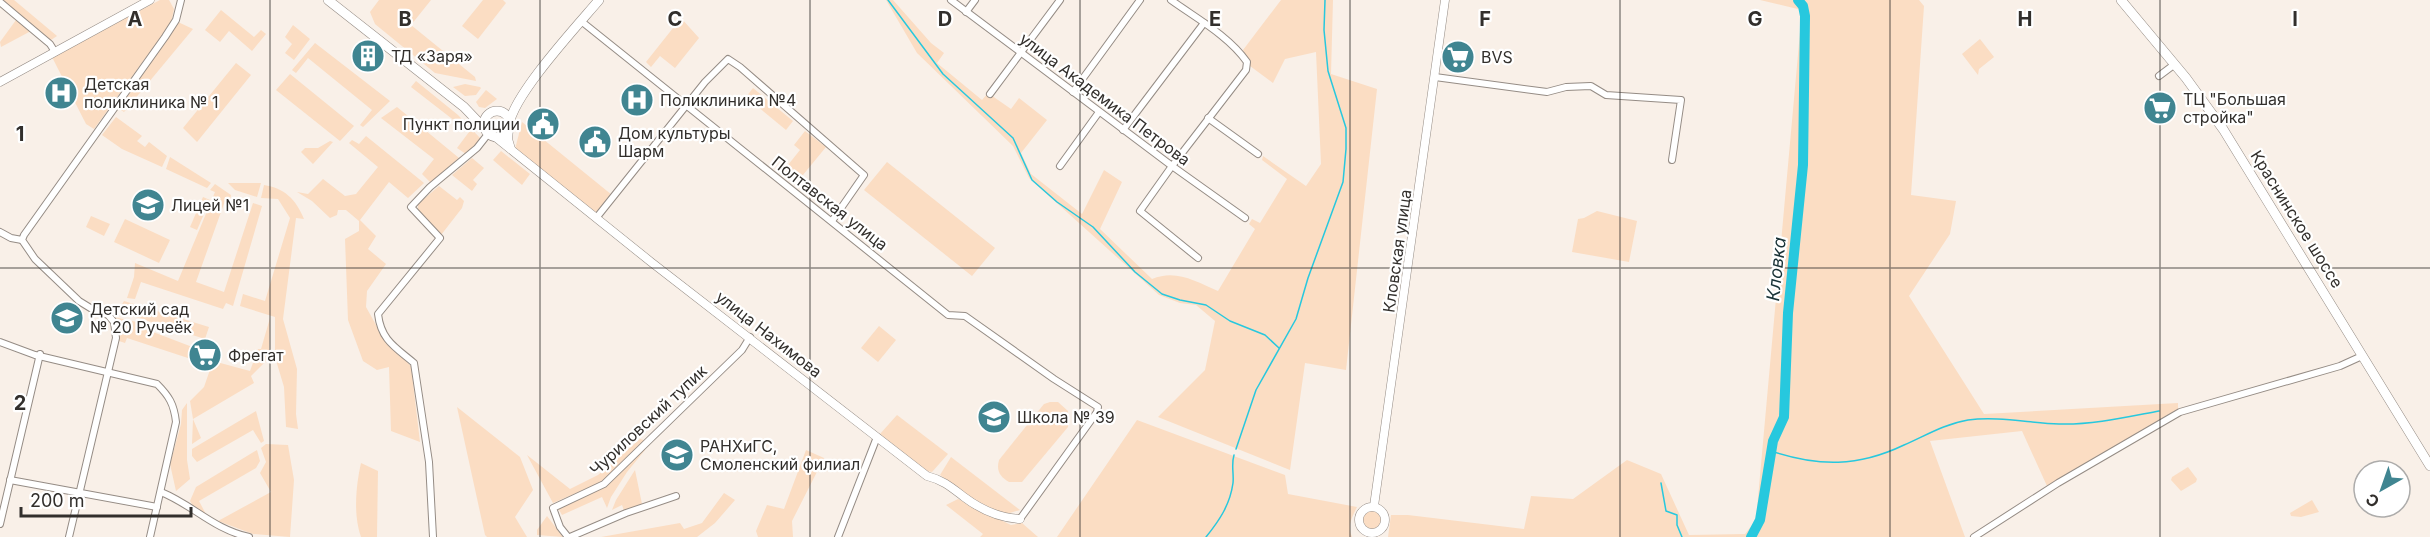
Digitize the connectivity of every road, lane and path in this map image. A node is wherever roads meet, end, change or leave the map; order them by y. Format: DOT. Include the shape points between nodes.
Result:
graph roads {
  1 [pos="150,0"];
  2 [pos="180,0"];
  3 [pos="328,0"];
  4 [pos="599,0"];
  5 [pos="951,0"];
  6 [pos="975,0"];
  7 [pos="1060,0"];
  8 [pos="1140,0"];
  9 [pos="1171,0"];
  10 [pos="1445,0"];
  11 [pos="2121,0"];
  12 [pos="0,2"];
  13 [pos="966,12"];
  14 [pos="581,21"];
  15 [pos="1204,23"];
  16 [pos="55,52"];
  17 [pos="1021,53"];
  18 [pos="2175,64"];
  19 [pos="2159,76"];
  20 [pos="1435,77"];
  21 [pos="0,82"];
  22 [pos="524,92"];
  23 [pos="1073,92"];
  24 [pos="990,94"];
  25 [pos="686,106"];
  26 [pos="464,107"];
  27 [pos="493,112"];
  28 [pos="1099,112"];
  29 [pos="1208,118"];
  30 [pos="509,127"];
  31 [pos="1124,130"];
  32 [pos="489,133"];
  33 [pos="512,150"];
  34 [pos="1258,154"];
  35 [pos="1672,160"];
  36 [pos="1060,166"];
  37 [pos="1172,166"];
  38 [pos="597,218"];
  39 [pos="1245,218"];
  40 [pos="832,220"];
  41 [pos="0,232"];
  42 [pos="22,240"];
  43 [pos="1198,258"];
  44 [pos="750,337"];
  45 [pos="0,342"];
  46 [pos="40,354"];
  47 [pos="2362,356"];
  48 [pos="108,372"];
  49 [pos="877,437"];
  50 [pos="2430,466"];
  51 [pos="10,480"];
  52 [pos="161,492"];
  53 [pos="79,493"];
  54 [pos="676,496"];
  55 [pos="1374,506"];
  56 [pos="157,507"];
  57 [pos="1020,519"];
  58 [pos="0,524"];
  59 [pos="69,537"];
  60 [pos="150,537"];
  61 [pos="249,537"];
  62 [pos="434,537"];
  63 [pos="569,537"];
  64 [pos="837,537"];
  65 [pos="1974,537"];
  1 -- 16 [label="street"];
  2 -- 42 [label="street" via="176,20 165,37"];
  3 -- 26 [label="main road"];
  4 -- 14 [label="main road"];
  5 -- 13 [label="street, улица Академика Петрова"];
  6 -- 13 [label="street"];
  7 -- 17 [label="street"];
  8 -- 23 [label="street"];
  9 -- 15 [label="street"];
  10 -- 20 [label="street, Кловская улица"];
  11 -- 18 [label="main road, Краснинское шоссе"];
  12 -- 16 [label="street"];
  13 -- 17 [label="street, улица Академика Петрова"];
  14 -- 22 [label="main road"];
  14 -- 25 [label="street, Полтавская улица"];
  15 -- 29 [label="street" via="1242,53 1247,62 1246,70"];
  15 -- 31 [label="street"];
  16 -- 21 [label="street"];
  17 -- 23 [label="street, улица Академика Петрова"];
  17 -- 24 [label="street"];
  18 -- 19 [label="street"];
  18 -- 47 [label="main road, Краснинское шоссе" via="2223,129"];
  20 -- 35 [label="street" via="1547,92 1591,86 1606,95 1681,100"];
  20 -- 55 [label="street, Кловская улица"];
  22 -- 27 [label="main road" via="507,107"];
  22 -- 30 [label="main road" via="512,111"];
  23 -- 28 [label="street, улица Академика Петрова"];
  25 -- 38 [label="street"];
  25 -- 40 [label="street, Полтавская улица"];
  25 -- 40 [label="street" via="728,59 740,67 864,175"];
  26 -- 27 [label="main road" via="480,115"];
  26 -- 32 [label="main road"];
  27 -- 30 [label="main road" via="507,116"];
  27 -- 32 [label="main road" via="486,118"];
  28 -- 31 [label="street, улица Академика Петрова"];
  28 -- 36 [label="street"];
  29 -- 34 [label="street"];
  29 -- 37 [label="street"];
  30 -- 32 [label="main road" via="501,136"];
  30 -- 33 [label="street"];
  31 -- 37 [label="street, улица Академика Петрова"];
  32 -- 33 [label="street, улица Нахимова"];
  32 -- 62 [label="street" via="411,207 440,238 378,314 384,337 414,363 429,462"];
  33 -- 38 [label="street, улица Нахимова"];
  37 -- 39 [label="street, улица Академика Петрова"];
  37 -- 43 [label="street" via="1140,211"];
  38 -- 44 [label="street, улица Нахимова"];
  40 -- 57 [label="street, Полтавская улица" via="948,315 965,316 1098,407"];
  41 -- 42 [label="street"];
  42 -- 48 [label="street" via="35,259 83,304 108,315 114,322 116,338"];
  44 -- 49 [label="street, улица Нахимова"];
  44 -- 63 [label="street, Чуриловский тупик" via="742,350 604,484 552,508"];
  45 -- 46 [label="street"];
  46 -- 48 [label="street"];
  46 -- 51 [label="street"];
  47 -- 50 [label="main road, Краснинское шоссе"];
  47 -- 65 [label="street" via="2340,366 2180,412"];
  48 -- 52 [label="street" via="157,384 170,397 176,422"];
  48 -- 53 [label="street"];
  49 -- 57 [label="street, улица Нахимова" via="927,476 943,480 966,499 1002,518"];
  49 -- 64 [label="street"];
  51 -- 53 [label="street"];
  51 -- 58 [label="street"];
  52 -- 56 [label="street"];
  52 -- 61 [label="street" via="177,498 209,521"];
  53 -- 56 [label="street"];
  53 -- 59 [label="street"];
  54 -- 63 [label="street"];
  56 -- 60 [label="street"];
}
